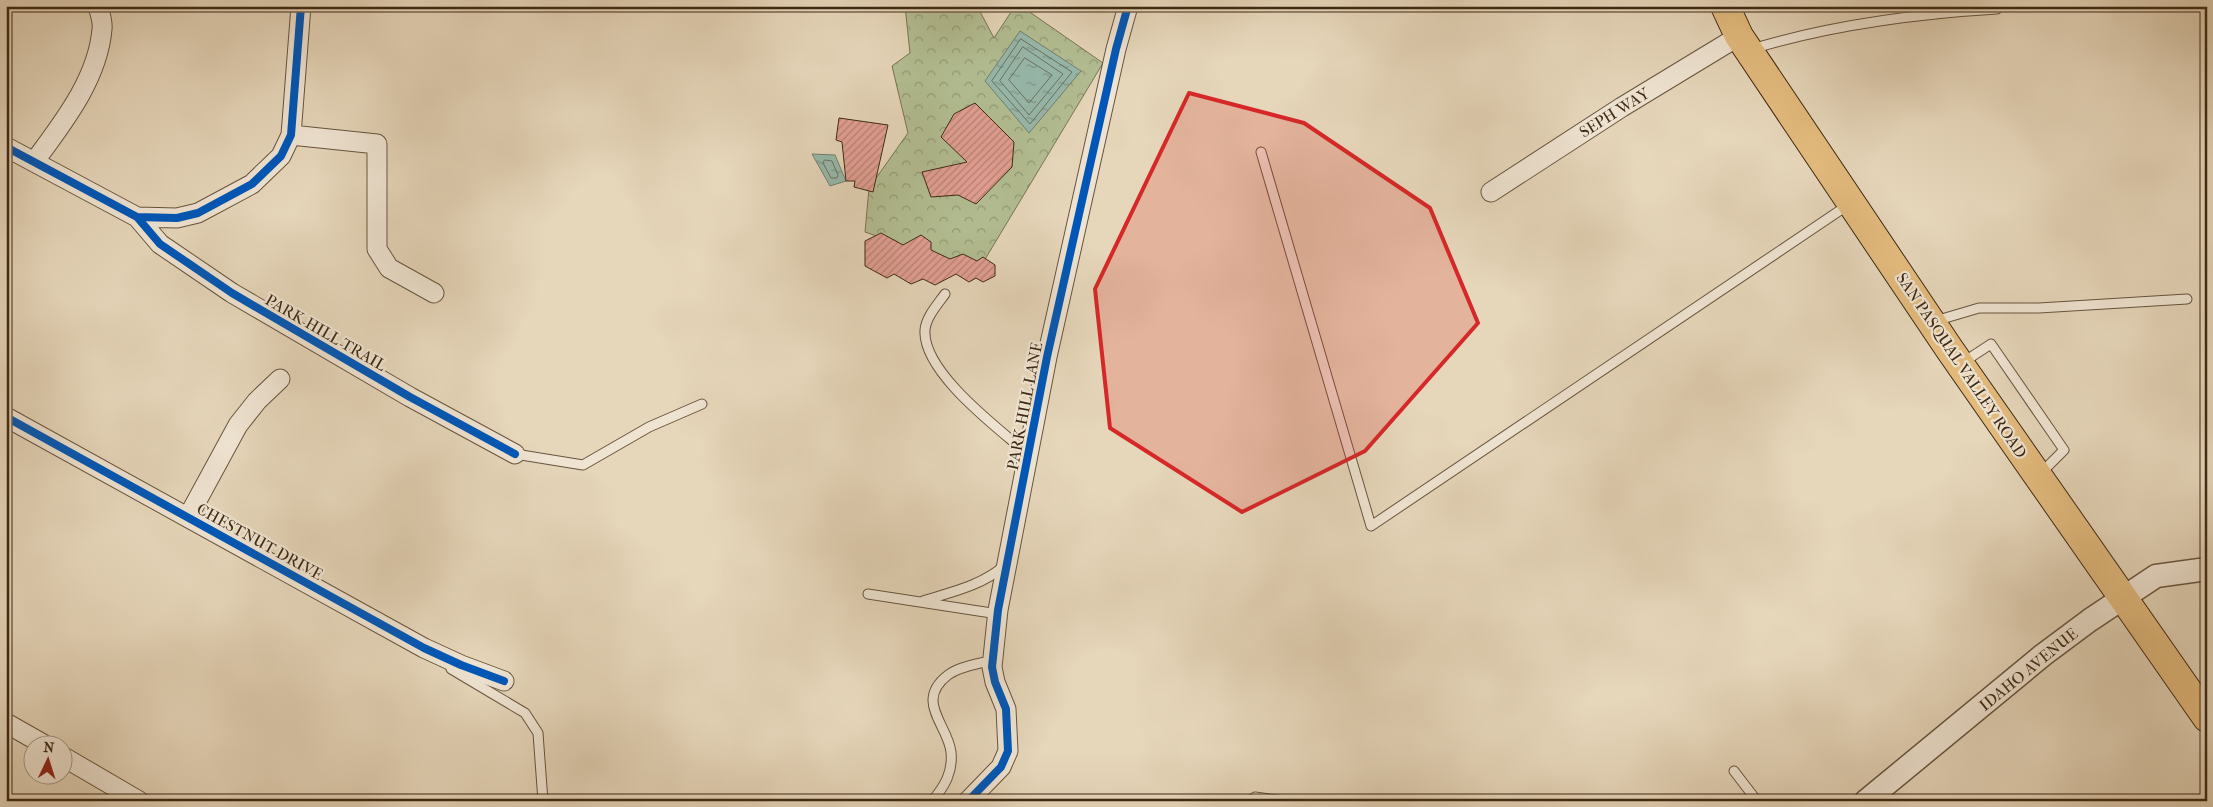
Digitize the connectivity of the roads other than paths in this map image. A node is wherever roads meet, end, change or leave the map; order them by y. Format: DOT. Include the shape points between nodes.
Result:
graph roads {
  1 [pos="98,6"];
  2 [pos="301,6"];
  3 [pos="1128,6"];
  4 [pos="1725,6"];
  5 [pos="1997,8"];
  6 [pos="1744,43"];
  7 [pos="292,135"];
  8 [pos="6,146"];
  9 [pos="1260,152"];
  10 [pos="34,162"];
  11 [pos="1491,192"];
  12 [pos="1852,202"];
  13 [pos="137,216"];
  14 [pos="434,293"];
  15 [pos="945,294"];
  16 [pos="2187,299"];
  17 [pos="1932,322"];
  18 [pos="1960,364"];
  19 [pos="280,379"];
  20 [pos="702,404"];
  21 [pos="6,417"];
  22 [pos="515,454"];
  23 [pos="1028,454"];
  24 [pos="2038,476"];
  25 [pos="188,517"];
  26 [pos="1007,562"];
  27 [pos="2207,569"];
  28 [pos="868,594"];
  29 [pos="2122,598"];
  30 [pos="920,602"];
  31 [pos="998,614"];
  32 [pos="424,648"];
  33 [pos="993,660"];
  34 [pos="504,681"];
  35 [pos="2207,718"];
  36 [pos="6,723"];
  37 [pos="25,734"];
  38 [pos="72,762"];
  39 [pos="1734,771"];
  40 [pos="138,801"];
  41 [pos="543,801"];
  42 [pos="932,801"];
  43 [pos="968,801"];
  44 [pos="1249,801"];
  45 [pos="1284,801"];
  46 [pos="1757,801"];
  47 [pos="1866,801"];
  1 -- 10 [label="street" via="102,28 91,73"];
  2 -- 7 [label="street"];
  3 -- 23 [label="street, PARK HILL LANE"];
  4 -- 6 [label="main road, SAN PASQUAL VALLEY ROAD"];
  5 -- 6 [label="lane" via="1935,12"];
  6 -- 11 [label="street, SEPH WAY" via="1622,107"];
  6 -- 12 [label="main road, SAN PASQUAL VALLEY ROAD"];
  7 -- 13 [label="street" via="281,156 252,184 198,213 177,218"];
  7 -- 14 [label="street" via="377,144 377,249 389,268"];
  8 -- 10 [label="street"];
  9 -- 12 [label="lane" via="1371,526"];
  10 -- 13 [label="street"];
  12 -- 17 [label="main road, SAN PASQUAL VALLEY ROAD"];
  13 -- 22 [label="street, PARK HILL TRAIL" via="160,244 232,293"];
  15 -- 23 [label="lane" via="925,330 933,360 956,390"];
  16 -- 17 [label="lane" via="2039,308 1979,308"];
  17 -- 18 [label="main road, SAN PASQUAL VALLEY ROAD"];
  18 -- 24 [label="main road, SAN PASQUAL VALLEY ROAD"];
  18 -- 24 [label="lane" via="1991,344 2064,450"];
  19 -- 25 [label="street" via="257,400 238,425"];
  20 -- 22 [label="lane" via="648,427 584,465"];
  21 -- 25 [label="street, CHESTNUT DRIVE"];
  23 -- 26 [label="street, PARK HILL LANE"];
  24 -- 29 [label="main road, SAN PASQUAL VALLEY ROAD"];
  25 -- 32 [label="street, CHESTNUT DRIVE"];
  26 -- 30 [label="lane" via="995,574 969,587"];
  26 -- 31 [label="street, PARK HILL LANE"];
  27 -- 29 [label="street, IDAHO AVENUE" via="2156,576"];
  28 -- 30 [label="lane"];
  29 -- 35 [label="main road, SAN PASQUAL VALLEY ROAD"];
  29 -- 47 [label="street, IDAHO AVENUE" via="2043,655"];
  30 -- 31 [label="lane"];
  31 -- 33 [label="street, PARK HILL LANE"];
  32 -- 34 [label="street, CHESTNUT DRIVE"];
  32 -- 41 [label="lane" via="444,665 525,714 538,733"];
  33 -- 42 [label="lane" via="949,674 935,694 933,711 951,751 950,773 944,787"];
  33 -- 43 [label="street, PARK HILL LANE" via="995,682 1006,709 1008,751 1002,767"];
  36 -- 37 [label="street"];
  38 -- 40 [label="street"];
  39 -- 46 [label="lane"];
  44 -- 45 [label="lane" via="1255,797"];
}
